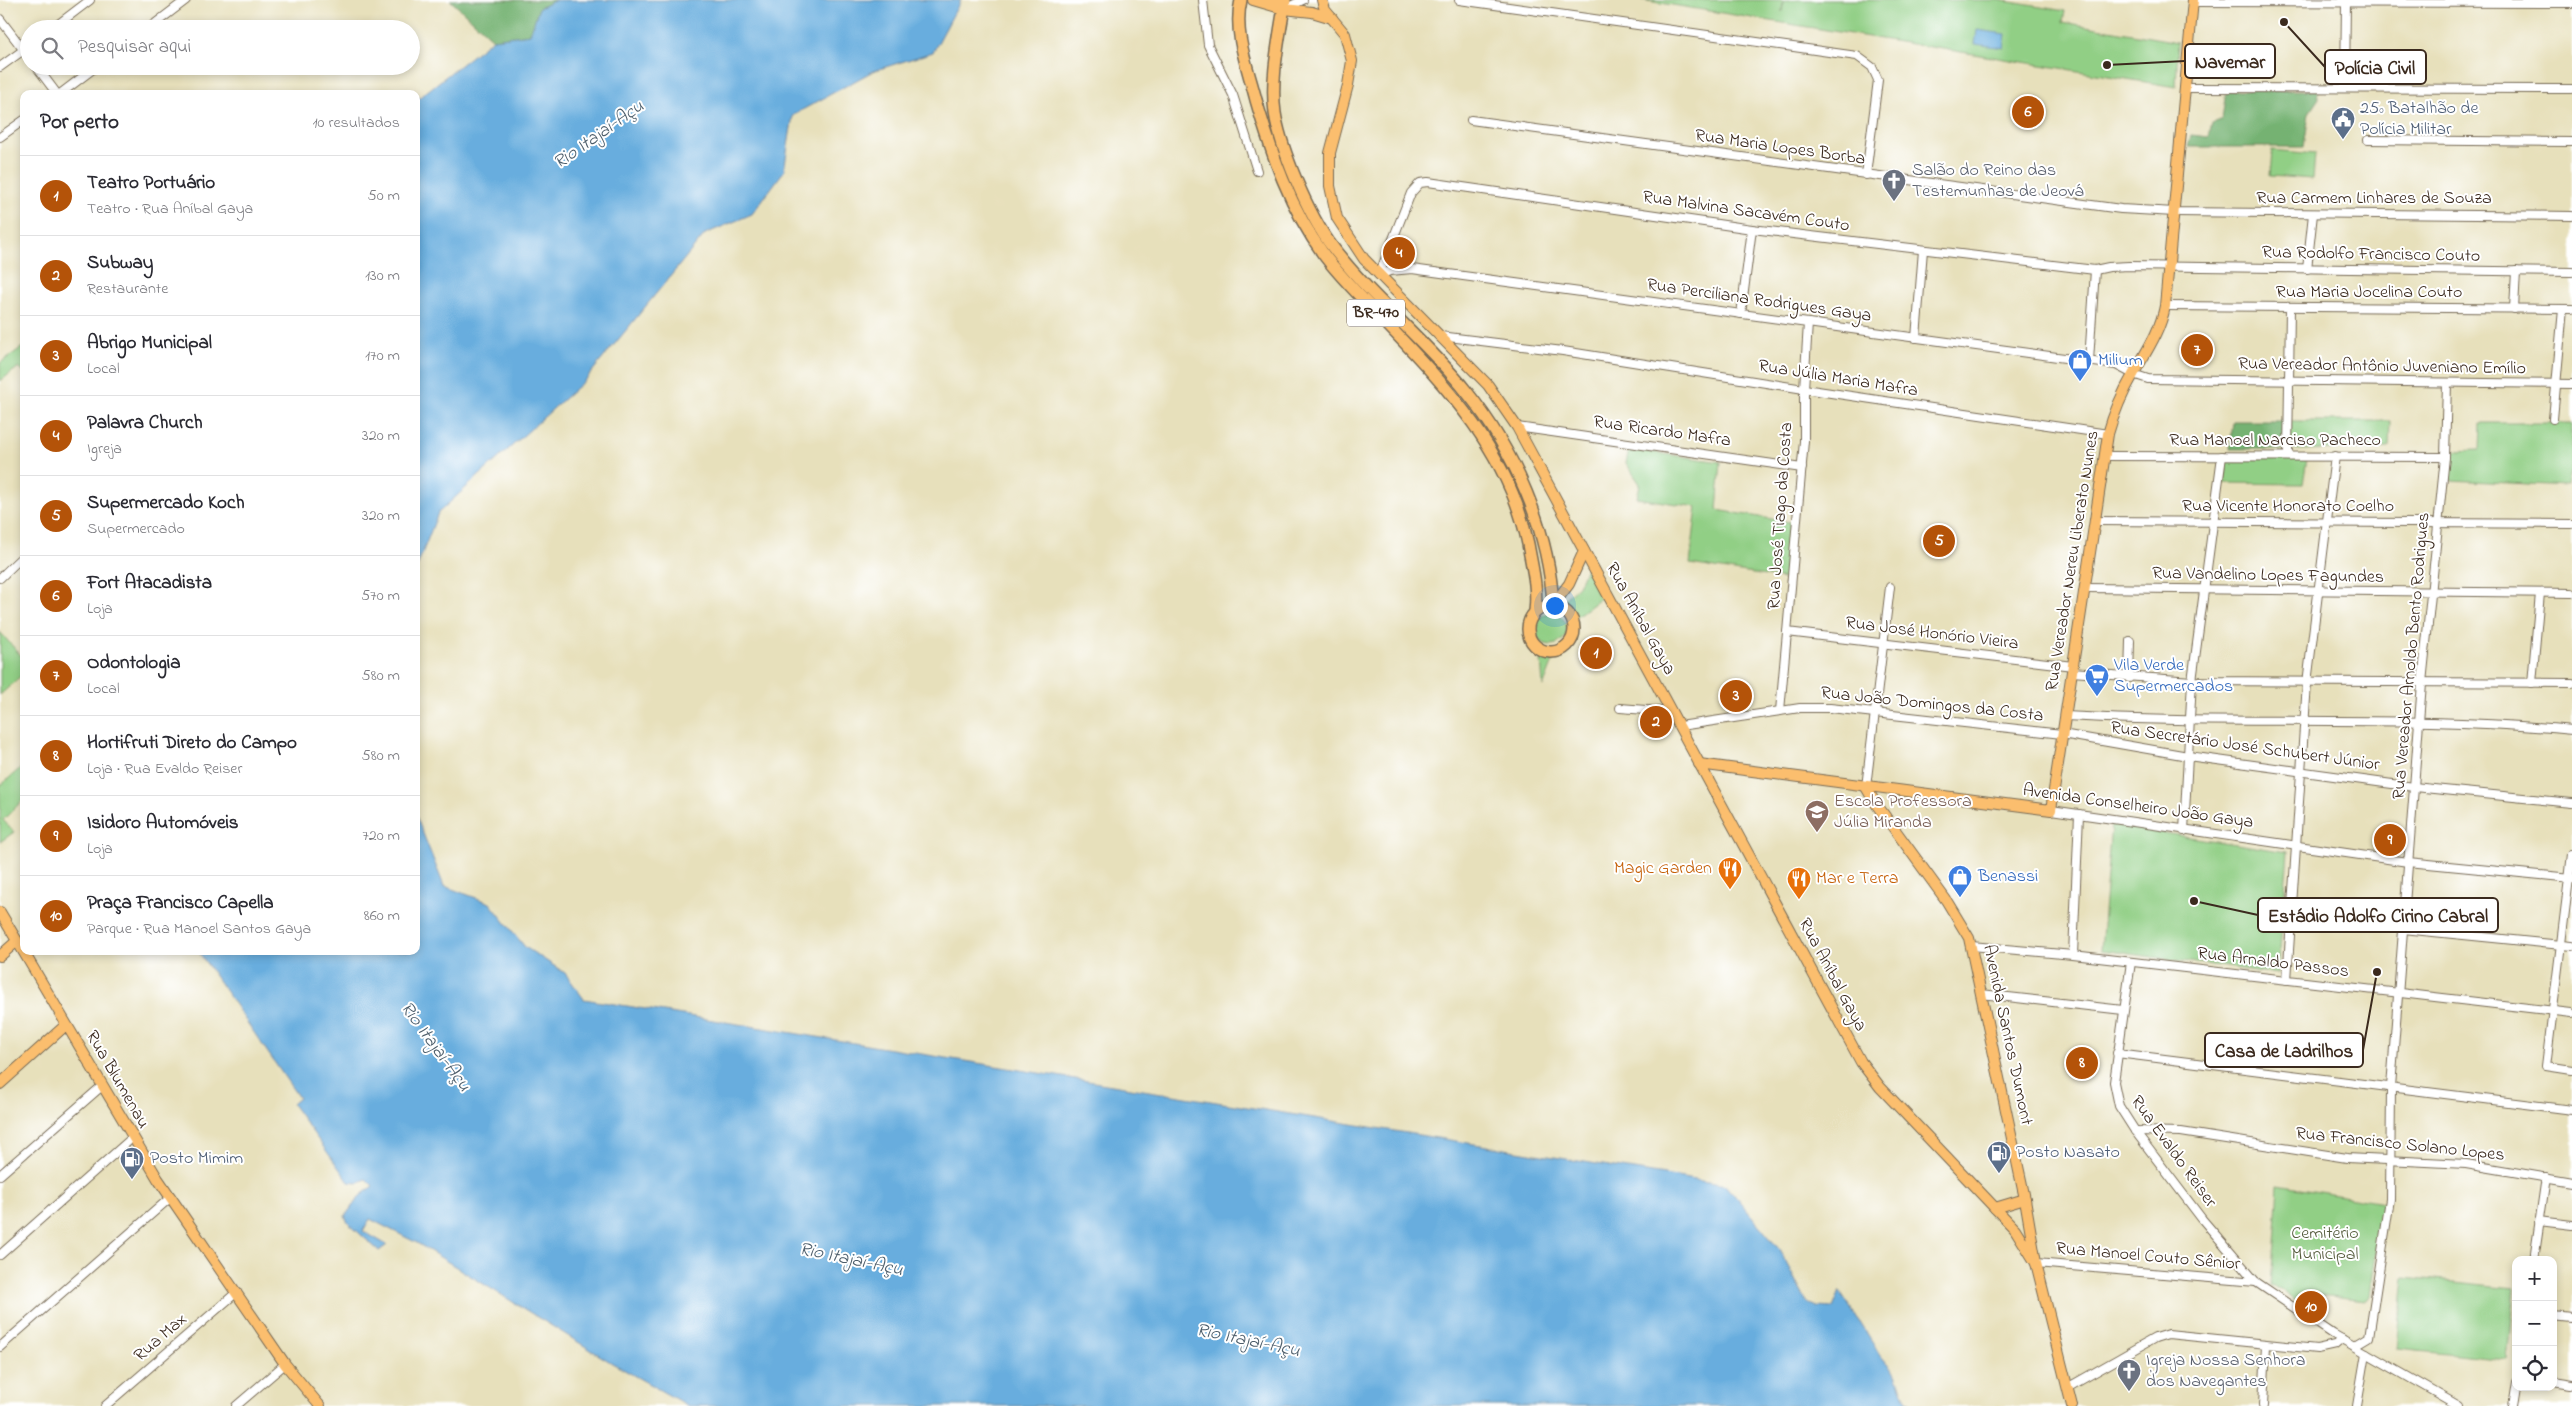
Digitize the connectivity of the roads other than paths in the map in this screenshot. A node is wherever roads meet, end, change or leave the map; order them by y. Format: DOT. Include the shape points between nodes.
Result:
graph roads {
  1 [pos="90,0"];
  2 [pos="186,0"];
  3 [pos="1203,0"];
  4 [pos="1241,0"];
  5 [pos="1253,0"];
  6 [pos="1272,0"];
  7 [pos="1303,0"];
  8 [pos="1322,0"];
  9 [pos="1459,0"];
  10 [pos="2193,1"];
  11 [pos="2346,1"];
  12 [pos="2572,3"];
  13 [pos="1285,5"];
  14 [pos="1333,18"];
  15 [pos="0,19"];
  16 [pos="64,20"];
  17 [pos="160,20"];
  18 [pos="20,41"];
  19 [pos="20,52"];
  20 [pos="0,67"];
  21 [pos="43,75"];
  22 [pos="84,75"];
  23 [pos="2186,88"];
  24 [pos="2345,88"];
  25 [pos="2572,89"];
  26 [pos="55,90"];
  27 [pos="64,90"];
  28 [pos="1471,120"];
  29 [pos="20,123"];
  30 [pos="0,137"];
  31 [pos="2368,140"];
  32 [pos="2572,142"];
  33 [pos="1257,171"];
  34 [pos="1866,175"];
  35 [pos="2175,212"];
  36 [pos="2313,214"];
  37 [pos="2572,216"];
  38 [pos="1752,229"];
  39 [pos="1923,250"];
  40 [pos="2169,268"];
  41 [pos="2307,269"];
  42 [pos="2095,270"];
  43 [pos="2516,271"];
  44 [pos="2572,272"];
  45 [pos="1379,275"];
  46 [pos="2165,306"];
  47 [pos="2290,307"];
  48 [pos="2514,309"];
  49 [pos="2563,309"];
  50 [pos="2572,309"];
  51 [pos="1741,314"];
  52 [pos="1808,323"];
  53 [pos="1440,336"];
  54 [pos="1916,338"];
  55 [pos="2089,362"];
  56 [pos="2133,374"];
  57 [pos="2289,381"];
  58 [pos="2447,383"];
  59 [pos="2556,384"];
  60 [pos="2572,384"];
  61 [pos="1804,389"];
  62 [pos="2553,419"];
  63 [pos="1517,427"];
  64 [pos="2108,434"];
  65 [pos="2104,456"];
  66 [pos="2222,456"];
  67 [pos="2288,456"];
  68 [pos="2335,456"];
  69 [pos="2445,457"];
  70 [pos="1802,468"];
  71 [pos="2094,521"];
  72 [pos="2214,522"];
  73 [pos="2327,522"];
  74 [pos="2440,523"];
  75 [pos="2572,524"];
  76 [pos="1584,551"];
  77 [pos="20,559"];
  78 [pos="0,578"];
  79 [pos="1890,587"];
  80 [pos="2085,588"];
  81 [pos="2204,591"];
  82 [pos="2318,591"];
  83 [pos="2431,592"];
  84 [pos="2540,593"];
  85 [pos="2572,593"];
  86 [pos="1553,605"];
  87 [pos="1535,611"];
  88 [pos="1787,632"];
  89 [pos="2130,641"];
  90 [pos="1884,643"];
  91 [pos="2072,669"];
  92 [pos="2130,678"];
  93 [pos="2192,681"];
  94 [pos="2307,682"];
  95 [pos="2422,683"];
  96 [pos="2532,683"];
  97 [pos="2572,683"];
  98 [pos="1620,708"];
  99 [pos="1780,711"];
  100 [pos="1672,712"];
  101 [pos="1876,713"];
  102 [pos="2065,716"];
  103 [pos="2191,720"];
  104 [pos="2304,721"];
  105 [pos="2420,723"];
  106 [pos="1680,726"];
  107 [pos="2572,730"];
  108 [pos="2062,734"];
  109 [pos="2188,756"];
  110 [pos="1700,764"];
  111 [pos="2300,772"];
  112 [pos="1866,787"];
  113 [pos="2414,787"];
  114 [pos="2572,802"];
  115 [pos="2051,810"];
  116 [pos="2079,814"];
  117 [pos="2184,831"];
  118 [pos="2296,846"];
  119 [pos="2572,854"];
  120 [pos="2408,862"];
  121 [pos="2571,878"];
  122 [pos="0,912"];
  123 [pos="2403,929"];
  124 [pos="17,941"];
  125 [pos="2561,945"];
  126 [pos="20,946"];
  127 [pos="1971,946"];
  128 [pos="2572,946"];
  129 [pos="25,955"];
  130 [pos="2073,955"];
  131 [pos="0,956"];
  132 [pos="2131,962"];
  133 [pos="2287,980"];
  134 [pos="2398,993"];
  135 [pos="1981,994"];
  136 [pos="2123,1010"];
  137 [pos="2553,1011"];
  138 [pos="2572,1013"];
  139 [pos="66,1025"];
  140 [pos="2117,1053"];
  141 [pos="2572,1070"];
  142 [pos="0,1084"];
  143 [pos="102,1086"];
  144 [pos="2391,1087"];
  145 [pos="2572,1110"];
  146 [pos="2135,1131"];
  147 [pos="132,1138"];
  148 [pos="2391,1160"];
  149 [pos="0,1175"];
  150 [pos="2546,1177"];
  151 [pos="2572,1182"];
  152 [pos="170,1197"];
  153 [pos="2025,1199"];
  154 [pos="1995,1208"];
  155 [pos="2539,1221"];
  156 [pos="2572,1225"];
  157 [pos="0,1255"];
  158 [pos="2535,1256"];
  159 [pos="2036,1263"];
  160 [pos="2256,1282"];
  161 [pos="237,1292"];
  162 [pos="2557,1316"];
  163 [pos="2572,1318"];
  164 [pos="2342,1339"];
  165 [pos="2266,1345"];
  166 [pos="2354,1346"];
  167 [pos="0,1347"];
  168 [pos="2366,1353"];
  169 [pos="285,1364"];
  170 [pos="2557,1382"];
  171 [pos="2572,1384"];
  172 [pos="2067,1388"];
  173 [pos="2514,1391"];
  174 [pos="105,1406"];
  175 [pos="236,1406"];
  176 [pos="320,1406"];
  177 [pos="2072,1406"];
  178 [pos="2263,1406"];
  179 [pos="2357,1406"];
  180 [pos="2459,1406"];
  181 [pos="2512,1406"];
  1 -- 16 [label="street"];
  2 -- 17 [label="street"];
  3 -- 33 [label="street" via="1208,45 1233,95"];
  4 -- 87 [label="highway, BR-470" via="1238,26 1248,70 1278,169 1296,211 1341,277 1457,399 1494,454 1507,478 1525,529 1536,582"];
  5 -- 13 [label="main road"];
  6 -- 13 [label="highway"];
  7 -- 13 [label="street"];
  8 -- 14 [label="main road, Rua Aníbal Gaya" via="1325,10"];
  9 -- 34 [label="street" via="1848,53 1866,61 1878,80"];
  10 -- 11 [label="street"];
  10 -- 23 [label="main road, Rua Vereador Nereu Liberato Nunes"];
  11 -- 12 [label="street"];
  11 -- 24 [label="street"];
  13 -- 14 [label="main road"];
  13 -- 86 [label="highway, BR-470" via="1274,85 1275,114 1283,148 1306,202 1342,259 1467,391 1496,432 1522,483 1536,523 1552,583"];
  14 -- 45 [label="main road, Rua Aníbal Gaya" via="1345,34 1352,61 1330,153 1332,197 1342,228"];
  15 -- 18 [label="street"];
  19 -- 20 [label="street"];
  21 -- 26 [label="street"];
  22 -- 27 [label="street"];
  23 -- 24 [label="street"];
  23 -- 35 [label="main road, Rua Vereador Nereu Liberato Nunes"];
  24 -- 25 [label="street"];
  28 -- 34 [label="street, Rua Maria Lopes Borba"];
  29 -- 30 [label="street"];
  31 -- 32 [label="street"];
  34 -- 35 [label="street, Rua Maria Lopes Borba" via="2094,206"];
  35 -- 36 [label="street, Rua Carmem Linhares de Souza"];
  35 -- 40 [label="main road, Rua Vereador Nereu Liberato Nunes"];
  36 -- 37 [label="street, Rua Carmem Linhares de Souza"];
  36 -- 41 [label="street"];
  38 -- 39 [label="street, Rua Malvina Sacavém Couto"];
  38 -- 45 [label="street, Rua Malvina Sacavém Couto" via="1428,182 1420,183 1411,193"];
  38 -- 51 [label="street"];
  39 -- 42 [label="street, Rua Malvina Sacavém Couto"];
  39 -- 54 [label="street"];
  40 -- 41 [label="street, Rua Rodolfo Francisco Couto"];
  40 -- 42 [label="street, Rua Malvina Sacavém Couto" via="2109,267"];
  40 -- 46 [label="main road, Rua Vereador Nereu Liberato Nunes"];
  41 -- 43 [label="street, Rua Rodolfo Francisco Couto"];
  42 -- 55 [label="street"];
  43 -- 44 [label="street, Rua Rodolfo Francisco Couto"];
  43 -- 48 [label="street"];
  45 -- 51 [label="street, Rua Perciliana Rodrigues Gaya" via="1412,268"];
  45 -- 53 [label="main road, Rua Aníbal Gaya"];
  46 -- 47 [label="street, Rua Maria Jocelina Couto"];
  46 -- 56 [label="main road, Rua Vereador Nereu Liberato Nunes" via="2157,336"];
  47 -- 48 [label="street, Rua Maria Jocelina Couto"];
  47 -- 57 [label="street"];
  48 -- 49 [label="street, Rua Maria Jocelina Couto"];
  49 -- 50 [label="street, Rua Maria Jocelina Couto"];
  49 -- 59 [label="street"];
  51 -- 52 [label="street, Rua Perciliana Rodrigues Gaya"];
  52 -- 54 [label="street, Rua Perciliana Rodrigues Gaya"];
  52 -- 61 [label="street, Rua José Tiago da Costa"];
  53 -- 61 [label="street, Rua Júlia Maria Mafra" via="1563,351"];
  53 -- 63 [label="main road, Rua Aníbal Gaya" via="1488,385"];
  54 -- 55 [label="street, Rua Perciliana Rodrigues Gaya"];
  55 -- 56 [label="street, Rua Perciliana Rodrigues Gaya" via="2116,365"];
  56 -- 57 [label="street, Rua Vereador Antônio Juveniano Emílio" via="2148,378"];
  56 -- 64 [label="main road, Rua Vereador Nereu Liberato Nunes"];
  57 -- 58 [label="street, Rua Vereador Antônio Juveniano Emílio"];
  57 -- 67 [label="street"];
  58 -- 59 [label="street, Rua Vereador Antônio Juveniano Emílio"];
  58 -- 69 [label="street, Rua Vereador Arnoldo Bento Rodrigues"];
  59 -- 60 [label="street, Rua Vereador Antônio Juveniano Emílio"];
  59 -- 62 [label="street"];
  61 -- 64 [label="street, Rua Júlia Maria Mafra"];
  61 -- 70 [label="street, Rua José Tiago da Costa"];
  63 -- 70 [label="street, Rua Ricardo Mafra"];
  63 -- 76 [label="main road, Rua Aníbal Gaya"];
  64 -- 65 [label="main road, Rua Vereador Nereu Liberato Nunes"];
  65 -- 66 [label="street, Rua Manoel Narciso Pacheco"];
  65 -- 71 [label="main road, Rua Vereador Nereu Liberato Nunes"];
  66 -- 67 [label="street, Rua Manoel Narciso Pacheco"];
  66 -- 72 [label="street"];
  67 -- 68 [label="street, Rua Manoel Narciso Pacheco"];
  68 -- 69 [label="street, Rua Manoel Narciso Pacheco"];
  68 -- 73 [label="street"];
  69 -- 74 [label="street, Rua Vereador Arnoldo Bento Rodrigues"];
  70 -- 88 [label="street, Rua José Tiago da Costa"];
  71 -- 72 [label="street, Rua Vicente Honorato Coelho"];
  71 -- 80 [label="main road, Rua Vereador Nereu Liberato Nunes"];
  72 -- 73 [label="street, Rua Vicente Honorato Coelho"];
  72 -- 81 [label="street"];
  73 -- 74 [label="street, Rua Vicente Honorato Coelho"];
  73 -- 82 [label="street"];
  74 -- 75 [label="street, Rua Vicente Honorato Coelho"];
  74 -- 83 [label="street, Rua Vereador Arnoldo Bento Rodrigues"];
  76 -- 86 [label="main road" via="1569,584"];
  76 -- 100 [label="main road, Rua Aníbal Gaya"];
  77 -- 78 [label="street"];
  79 -- 90 [label="street"];
  80 -- 81 [label="street, Rua Vandelino Lopes Fagundes"];
  80 -- 91 [label="main road, Rua Vereador Nereu Liberato Nunes"];
  81 -- 82 [label="street, Rua Vandelino Lopes Fagundes"];
  81 -- 93 [label="street"];
  82 -- 83 [label="street, Rua Vandelino Lopes Fagundes"];
  82 -- 94 [label="street"];
  83 -- 84 [label="street, Rua Vandelino Lopes Fagundes"];
  83 -- 95 [label="street, Rua Vereador Arnoldo Bento Rodrigues"];
  84 -- 85 [label="street, Rua Vandelino Lopes Fagundes"];
  84 -- 96 [label="street"];
  86 -- 87 [label="highway"];
  86 -- 87 [label="highway" via="1567,612 1574,625 1571,641 1557,651 1540,649 1529,638 1528,622"];
  88 -- 90 [label="street, Rua José Honório Vieira"];
  88 -- 99 [label="street, Rua José Tiago da Costa"];
  89 -- 92 [label="street"];
  90 -- 91 [label="street, Rua José Honório Vieira"];
  90 -- 101 [label="street"];
  91 -- 92 [label="street, Rua José Honório Vieira"];
  91 -- 102 [label="main road, Rua Vereador Nereu Liberato Nunes"];
  92 -- 93 [label="street, Rua José Honório Vieira"];
  93 -- 94 [label="street, Rua José Honório Vieira"];
  93 -- 103 [label="street"];
  94 -- 95 [label="street, Rua José Honório Vieira"];
  94 -- 104 [label="street"];
  95 -- 96 [label="street, Rua José Honório Vieira"];
  95 -- 105 [label="street, Rua Vereador Arnoldo Bento Rodrigues"];
  96 -- 97 [label="street, Rua José Honório Vieira"];
  98 -- 100 [label="street"];
  99 -- 101 [label="street, Rua João Domingos da Costa" via="1819,707"];
  99 -- 106 [label="street, Rua João Domingos da Costa"];
  100 -- 106 [label="main road, Rua Aníbal Gaya"];
  101 -- 108 [label="street, Rua João Domingos da Costa"];
  101 -- 112 [label="street"];
  102 -- 103 [label="street"];
  102 -- 108 [label="main road, Rua Vereador Nereu Liberato Nunes"];
  103 -- 104 [label="street"];
  103 -- 109 [label="street"];
  104 -- 105 [label="street"];
  104 -- 111 [label="street"];
  105 -- 107 [label="street" via="2501,724"];
  105 -- 113 [label="street, Rua Vereador Arnoldo Bento Rodrigues"];
  106 -- 110 [label="main road, Rua Aníbal Gaya"];
  108 -- 109 [label="street, Rua Secretário José Schubert Júnior"];
  108 -- 115 [label="main road, Rua Vereador Nereu Liberato Nunes"];
  109 -- 111 [label="street, Rua Secretário José Schubert Júnior"];
  109 -- 117 [label="street"];
  110 -- 112 [label="main road, Avenida Conselheiro João Gaya"];
  110 -- 154 [label="main road, Rua Aníbal Gaya" via="1861,1062 1880,1087"];
  111 -- 113 [label="street, Rua Secretário José Schubert Júnior"];
  111 -- 118 [label="street"];
  112 -- 115 [label="main road, Avenida Conselheiro João Gaya"];
  112 -- 127 [label="main road, Avenida Santos Dumont" via="1964,927"];
  113 -- 114 [label="street, Rua Secretário José Schubert Júnior"];
  113 -- 120 [label="street, Rua Vereador Arnoldo Bento Rodrigues"];
  115 -- 116 [label="street, Avenida Conselheiro João Gaya"];
  116 -- 117 [label="street, Avenida Conselheiro João Gaya"];
  116 -- 130 [label="street"];
  117 -- 118 [label="street, Avenida Conselheiro João Gaya"];
  118 -- 120 [label="street, Avenida Conselheiro João Gaya"];
  118 -- 133 [label="street"];
  119 -- 121 [label="street"];
  120 -- 121 [label="street, Avenida Conselheiro João Gaya"];
  120 -- 123 [label="street, Rua Vereador Arnoldo Bento Rodrigues"];
  121 -- 125 [label="street"];
  122 -- 124 [label="main road, Rua Blumenau"];
  123 -- 125 [label="street"];
  123 -- 134 [label="street, Rua Vereador Arnoldo Bento Rodrigues"];
  124 -- 126 [label="main road, Rua Blumenau"];
  124 -- 131 [label="main road"];
  125 -- 128 [label="street"];
  125 -- 137 [label="street"];
  127 -- 130 [label="street, Rua Arnaldo Passos"];
  127 -- 135 [label="main road, Avenida Santos Dumont"];
  129 -- 139 [label="main road, Rua Blumenau"];
  130 -- 132 [label="street, Rua Arnaldo Passos"];
  132 -- 133 [label="street, Rua Arnaldo Passos"];
  132 -- 136 [label="street, Rua Evaldo Reiser"];
  133 -- 134 [label="street, Rua Arnaldo Passos"];
  134 -- 137 [label="street, Rua Arnaldo Passos"];
  134 -- 144 [label="street, Rua Vereador Arnoldo Bento Rodrigues"];
  135 -- 136 [label="street"];
  135 -- 153 [label="main road, Avenida Santos Dumont"];
  136 -- 140 [label="street, Rua Evaldo Reiser"];
  137 -- 138 [label="street, Rua Arnaldo Passos"];
  137 -- 141 [label="street" via="2546,1066"];
  139 -- 142 [label="main road"];
  139 -- 143 [label="main road, Rua Blumenau"];
  140 -- 144 [label="street"];
  140 -- 146 [label="street, Rua Evaldo Reiser" via="2114,1082 2117,1100"];
  143 -- 147 [label="main road, Rua Blumenau"];
  143 -- 149 [label="street"];
  144 -- 145 [label="street"];
  144 -- 148 [label="street, Rua Vereador Arnoldo Bento Rodrigues"];
  146 -- 148 [label="street, Rua Francisco Solano Lopes" via="2181,1132 2330,1156"];
  146 -- 160 [label="street, Rua Evaldo Reiser"];
  147 -- 152 [label="main road, Rua Blumenau"];
  147 -- 157 [label="street"];
  148 -- 150 [label="street, Rua Francisco Solano Lopes" via="2466,1164"];
  148 -- 166 [label="street, Rua Vereador Arnoldo Bento Rodrigues" via="2388,1220 2369,1337"];
  150 -- 151 [label="street, Rua Francisco Solano Lopes"];
  150 -- 155 [label="street"];
  152 -- 161 [label="main road, Rua Blumenau"];
  152 -- 167 [label="street"];
  153 -- 154 [label="main road"];
  153 -- 159 [label="main road, Avenida Santos Dumont"];
  154 -- 159 [label="main road, Rua Aníbal Gaya" via="2015,1229"];
  155 -- 156 [label="street"];
  155 -- 158 [label="street"];
  159 -- 160 [label="street, Rua Manoel Couto Sênior"];
  159 -- 172 [label="main road, Avenida Santos Dumont"];
  160 -- 164 [label="street"];
  161 -- 169 [label="main road, Rua Blumenau"];
  161 -- 174 [label="street, Rua Max"];
  162 -- 163 [label="street"];
  164 -- 165 [label="street" via="2335,1345 2317,1349"];
  164 -- 166 [label="street"];
  165 -- 172 [label="street" via="2168,1334 2155,1338"];
  165 -- 178 [label="street"];
  166 -- 168 [label="street"];
  168 -- 179 [label="street"];
  168 -- 180 [label="street"];
  169 -- 175 [label="street"];
  169 -- 176 [label="main road, Rua Blumenau"];
  170 -- 171 [label="street"];
  172 -- 177 [label="main road, Avenida Santos Dumont"];
  173 -- 181 [label="street"];
}
